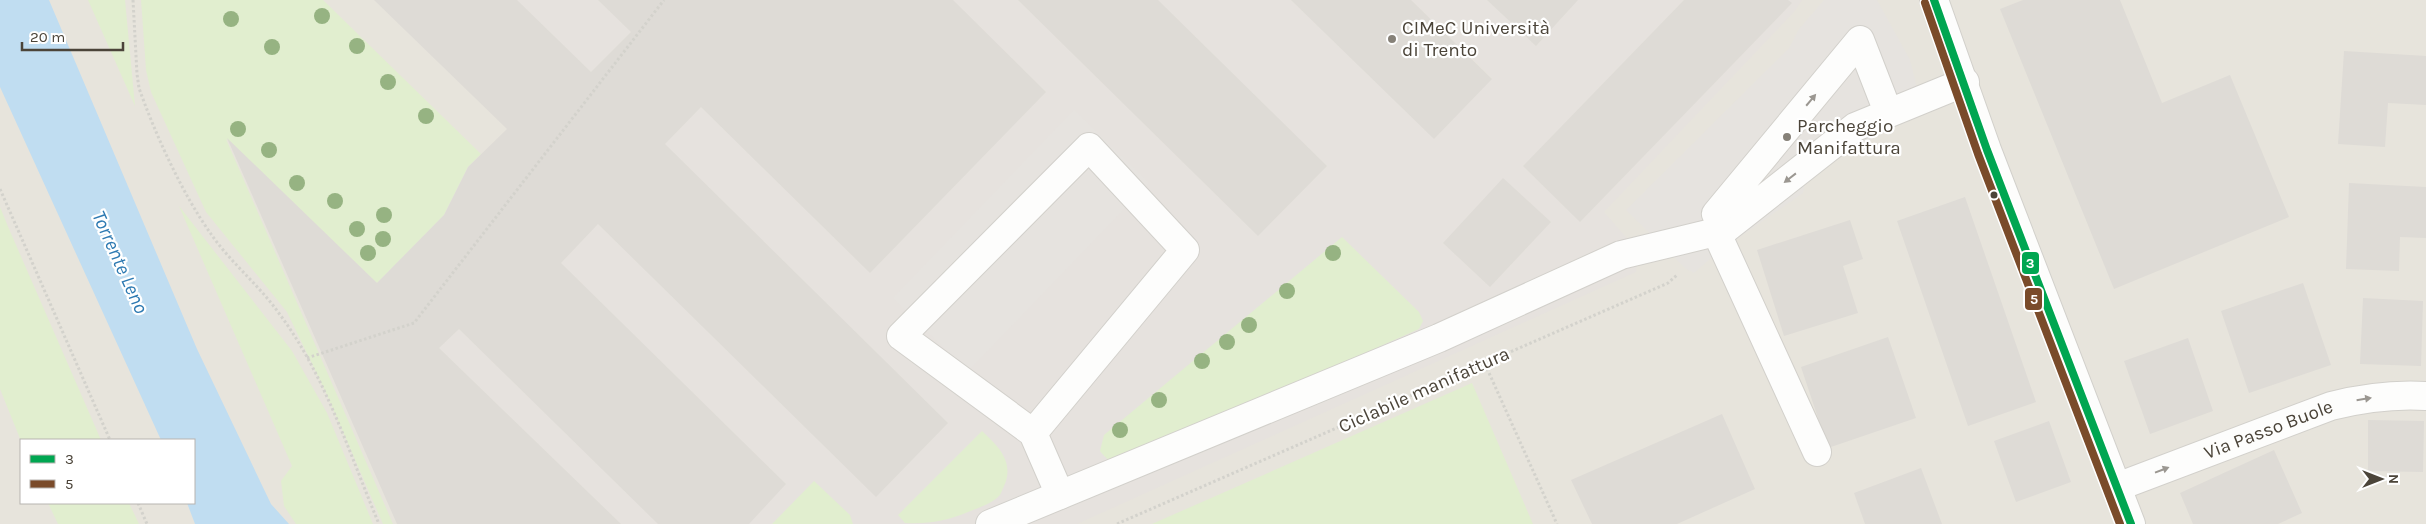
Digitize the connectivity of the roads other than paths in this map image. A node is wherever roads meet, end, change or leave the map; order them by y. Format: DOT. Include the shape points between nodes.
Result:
graph roads {
  1 [pos="1934,0"];
  2 [pos="1965,82"];
  3 [pos="1888,112"];
  4 [pos="1721,234"];
  5 [pos="2426,396"];
  6 [pos="1033,433"];
  7 [pos="1817,452"];
  8 [pos="2117,487"];
  9 [pos="1060,495"];
  10 [pos="990,524"];
  11 [pos="2131,524"];
  1 -- 2 [label="street"];
  2 -- 3 [label="street"];
  2 -- 8 [label="street" via="1987,150"];
  3 -- 4 [label="street, one-way" via="1855,127"];
  4 -- 3 [label="street, one-way" via="1716,214 1860,40"];
  4 -- 7 [label="street"];
  4 -- 9 [label="street" via="1621,256 1430,342"];
  8 -- 5 [label="street, Via Passo Buole, one-way" via="2331,406 2388,395"];
  6 -- 6 [label="street" via="900,336 1088,147 1185,250"];
  6 -- 9 [label="street"];
  8 -- 11 [label="street"];
  9 -- 10 [label="street"];
}
